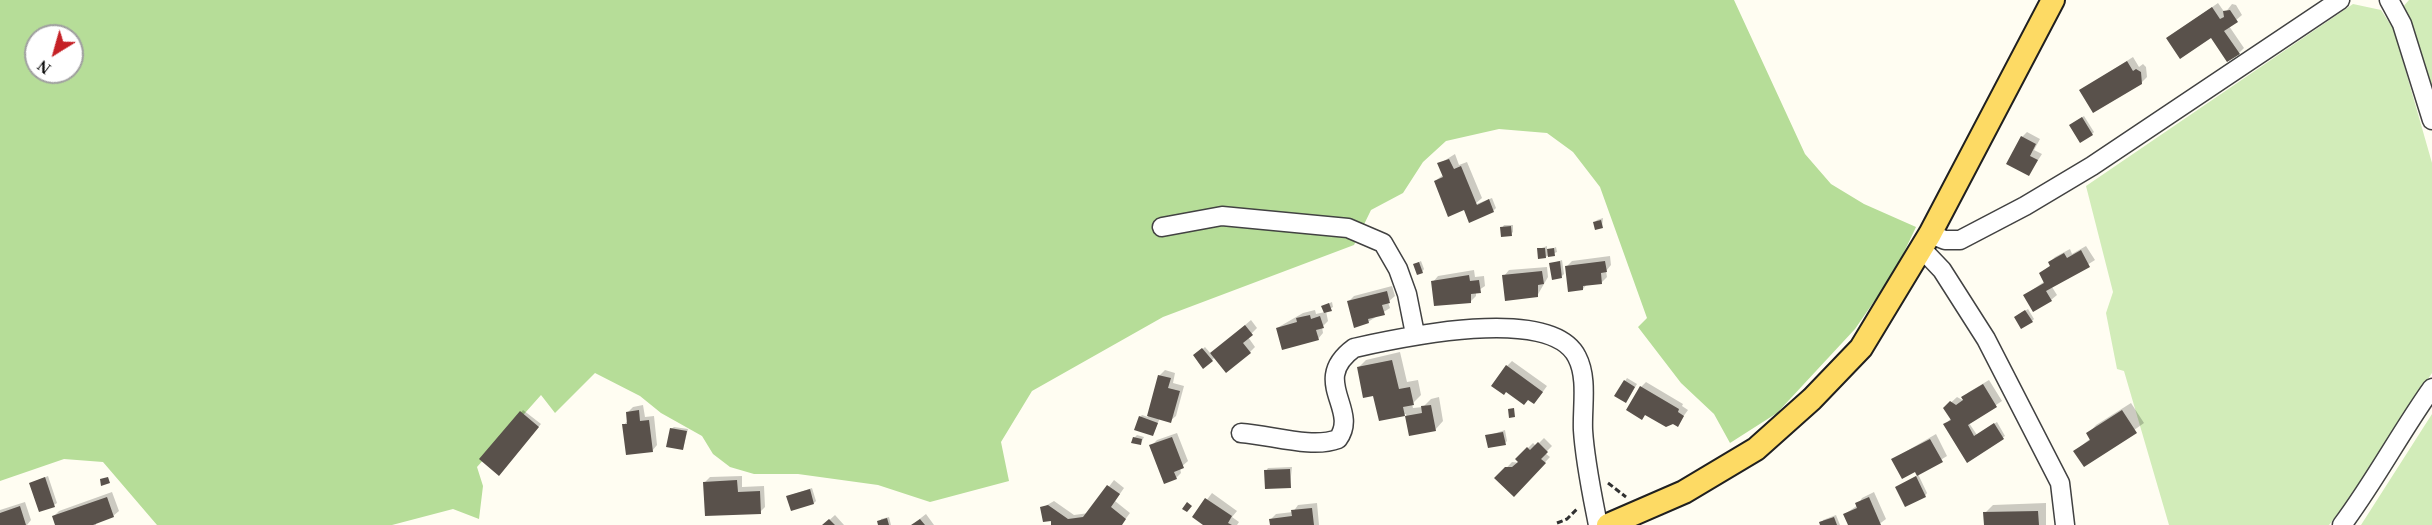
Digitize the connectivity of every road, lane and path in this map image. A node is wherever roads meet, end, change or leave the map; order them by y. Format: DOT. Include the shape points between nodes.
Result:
graph roads {
  1 [pos="2053,0"];
  2 [pos="2340,0"];
  3 [pos="2390,0"];
  4 [pos="2432,120"];
  5 [pos="1162,227"];
  6 [pos="1925,241"];
  7 [pos="1415,334"];
  8 [pos="2432,388"];
  9 [pos="1241,433"];
  10 [pos="1578,504"];
  11 [pos="1557,523"];
  12 [pos="1598,525"];
  13 [pos="1608,525"];
  14 [pos="2065,525"];
  15 [pos="2342,525"];
  1 -- 6 [label="main road"];
  2 -- 6 [label="street" via="2092,166 2025,206 1960,240"];
  3 -- 4 [label="street" via="2402,24"];
  5 -- 7 [label="street" via="1222,216 1348,228 1383,243 1407,294"];
  6 -- 13 [label="main road" via="1861,348 1812,399 1756,449 1684,492"];
  6 -- 14 [label="street" via="1986,339 2060,483"];
  7 -- 9 [label="street" via="1354,348 1343,356 1334,379 1345,424 1338,440 1311,444 1268,434"];
  7 -- 12 [label="street" via="1453,329 1506,330 1555,338 1567,344 1577,356 1583,375 1583,430"];
  8 -- 15 [label="street"];
  10 -- 11 [label="path" via="1568,519"];
}
